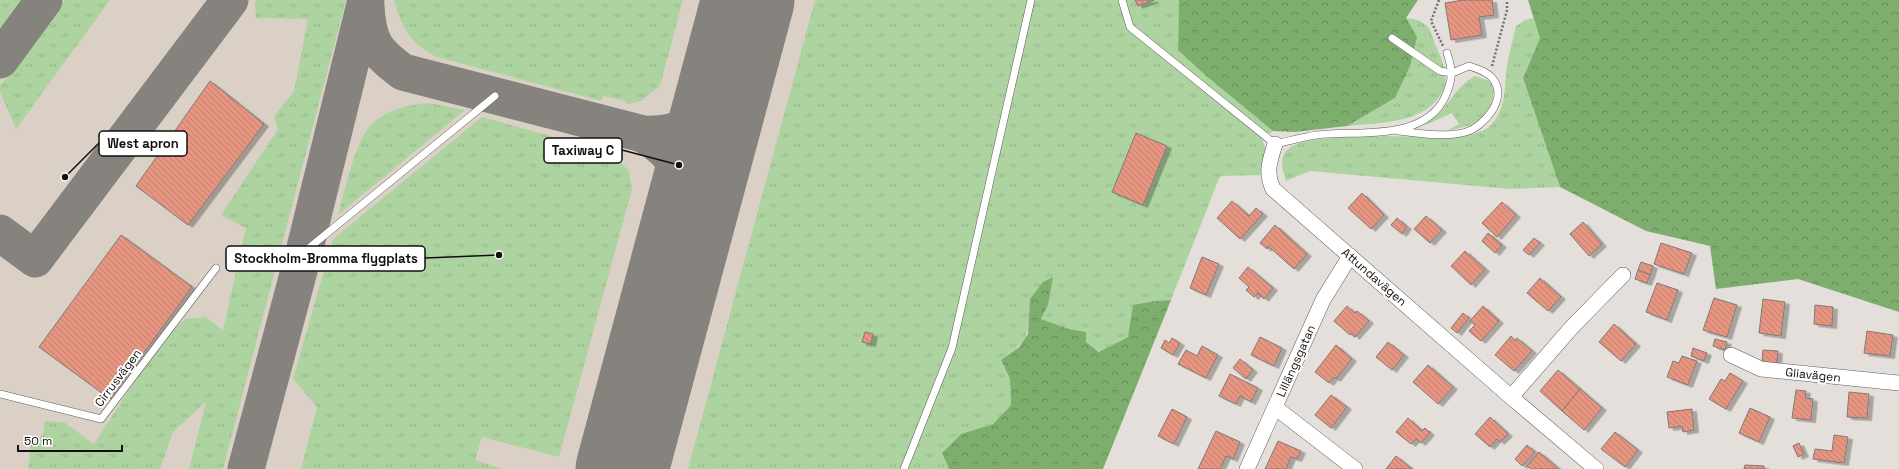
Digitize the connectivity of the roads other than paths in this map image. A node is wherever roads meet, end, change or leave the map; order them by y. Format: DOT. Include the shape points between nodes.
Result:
graph roads {
  1 [pos="1031,0"];
  2 [pos="1122,0"];
  3 [pos="1392,38"];
  4 [pos="1447,53"];
  5 [pos="1452,74"];
  6 [pos="495,96"];
  7 [pos="1390,130"];
  8 [pos="1275,144"];
  9 [pos="304,252"];
  10 [pos="1350,256"];
  11 [pos="216,268"];
  12 [pos="1623,275"];
  13 [pos="1731,355"];
  14 [pos="1899,383"];
  15 [pos="0,394"];
  16 [pos="1511,397"];
  17 [pos="1276,408"];
  18 [pos="904,469"];
  19 [pos="1247,469"];
  20 [pos="1354,469"];
  21 [pos="1596,469"];
  1 -- 18 [label="lane" via="952,348"];
  2 -- 8 [label="lane" via="1130,27"];
  3 -- 5 [label="lane" via="1440,71"];
  4 -- 5 [label="lane"];
  5 -- 7 [label="lane" via="1451,84 1443,100 1431,116 1410,126"];
  5 -- 7 [label="lane" via="1470,66 1490,76 1498,89 1497,101 1490,115 1468,131 1455,134"];
  6 -- 9 [label="lane"];
  7 -- 8 [label="lane" via="1316,135"];
  8 -- 10 [label="street, Attundavägen" via="1268,177 1273,189"];
  10 -- 16 [label="street, Attundavägen"];
  10 -- 17 [label="street, Lillängsgatan" via="1323,300"];
  11 -- 15 [label="lane, Cirrusvägen" via="101,419"];
  12 -- 16 [label="street" via="1572,327"];
  13 -- 14 [label="street, Gliavägen" via="1760,369"];
  16 -- 21 [label="street, Attundavägen"];
  17 -- 19 [label="street, Lillängsgatan"];
  17 -- 20 [label="street"];
}
